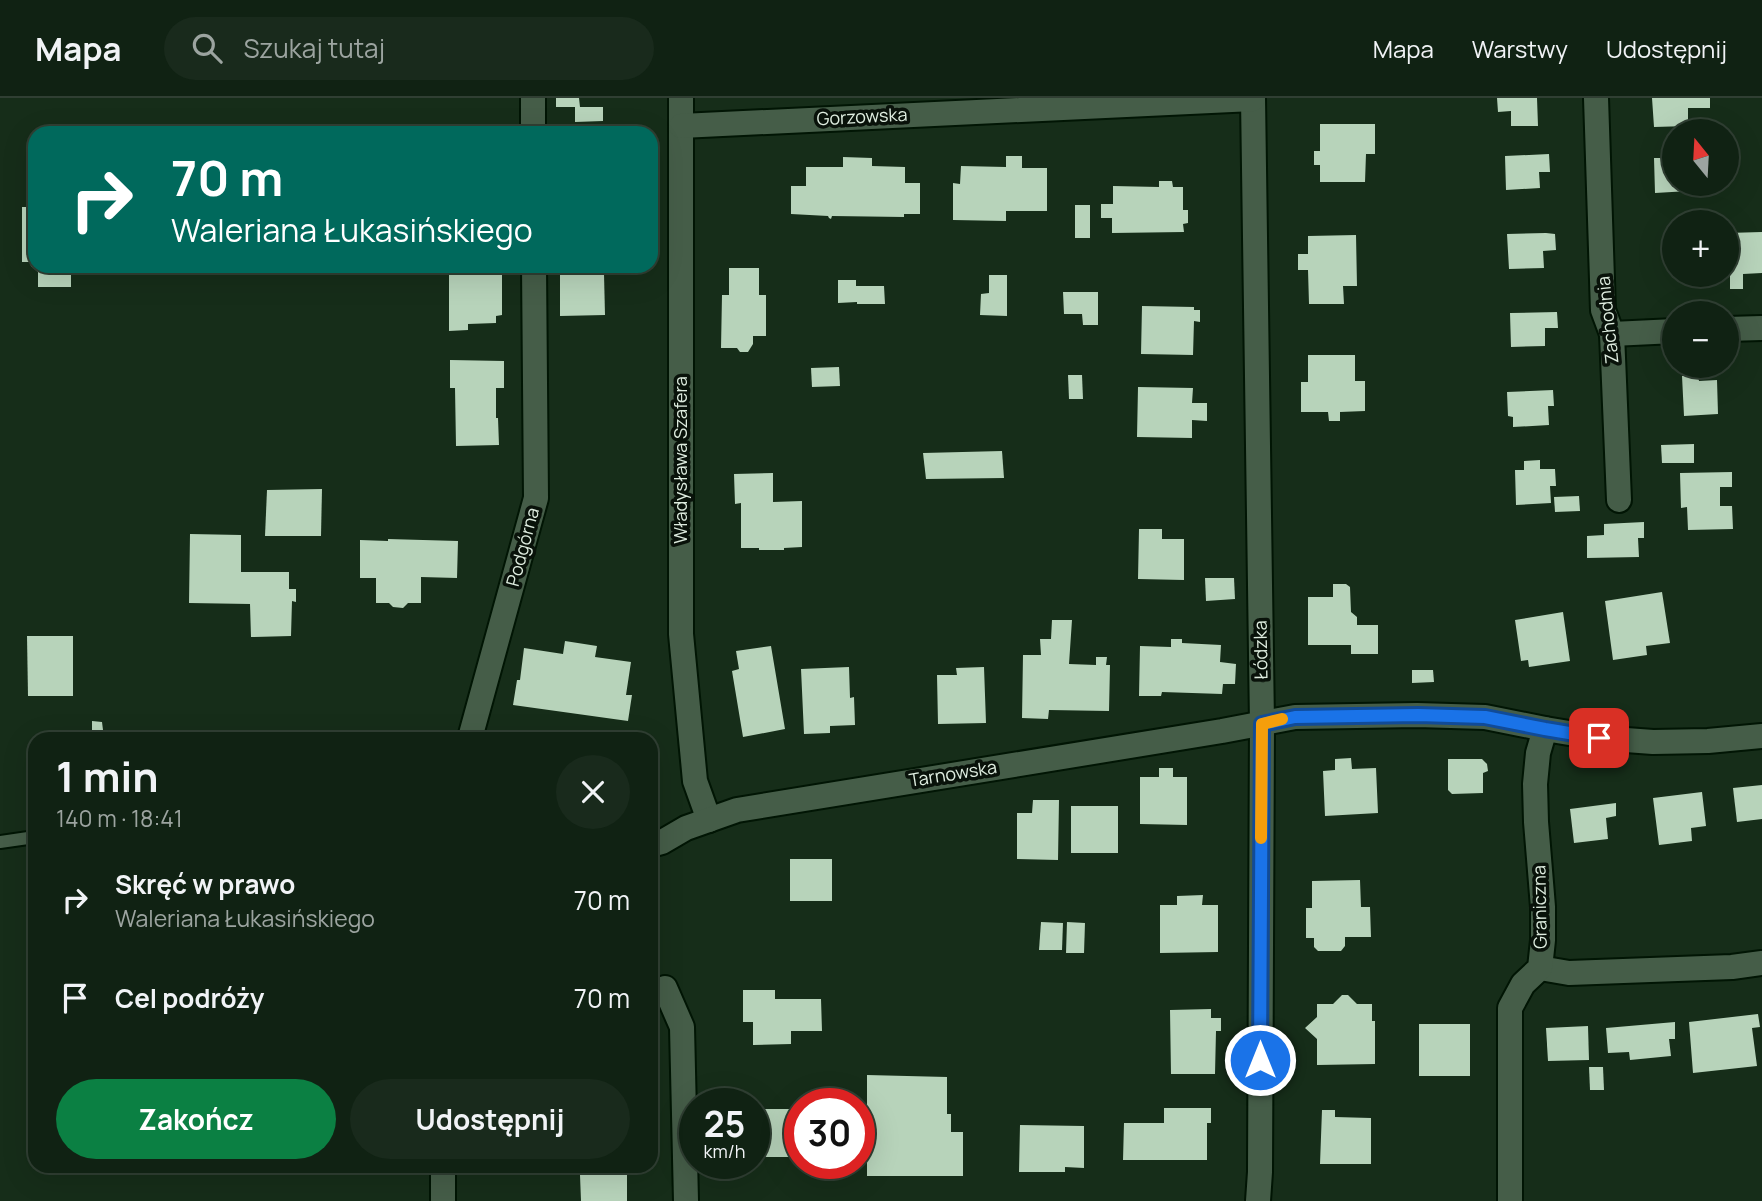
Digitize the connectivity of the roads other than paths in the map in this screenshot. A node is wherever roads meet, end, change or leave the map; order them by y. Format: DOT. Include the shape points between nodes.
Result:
graph roads {
  1 [pos="533,98"];
  2 [pos="681,98"];
  3 [pos="1597,98"];
  4 [pos="1253,99"];
  5 [pos="681,125"];
  6 [pos="533,126"];
  7 [pos="534,273"];
  8 [pos="1762,328"];
  9 [pos="1739,329"];
  10 [pos="1662,332"];
  11 [pos="1612,334"];
  12 [pos="1619,500"];
  13 [pos="1262,724"];
  14 [pos="1545,729"];
  15 [pos="472,732"];
  16 [pos="1762,736"];
  17 [pos="709,820"];
  18 [pos="28,838"];
  19 [pos="0,842"];
  20 [pos="658,843"];
  21 [pos="1762,962"];
  22 [pos="1539,968"];
  23 [pos="665,988"];
  24 [pos="443,1173"];
  25 [pos="443,1201"];
  26 [pos="685,1201"];
  27 [pos="1258,1201"];
  28 [pos="1510,1201"];
  1 -- 6 [label="street"];
  2 -- 5 [label="street, Władysława Szafera"];
  3 -- 11 [label="street, Zachodnia" via="1603,310"];
  4 -- 5 [label="street, Gorzowska"];
  4 -- 13 [label="street, Łódzka"];
  5 -- 17 [label="street, Władysława Szafera" via="681,634 695,781"];
  7 -- 15 [label="street, Podgórna" via="536,498"];
  8 -- 9 [label="street"];
  10 -- 11 [label="street"];
  11 -- 12 [label="street, Zachodnia"];
  13 -- 14 [label="street, Tarnowska" via="1295,717 1418,715 1485,717"];
  13 -- 17 [label="street, Tarnowska" via="737,810"];
  13 -- 27 [label="street, Łódzka"];
  14 -- 16 [label="street, Tarnowska" via="1653,742"];
  14 -- 22 [label="street, Graniczna" via="1535,784 1543,907"];
  17 -- 20 [label="street, Tarnowska"];
  18 -- 19 [label="lane"];
  21 -- 22 [label="street" via="1569,973"];
  22 -- 28 [label="street, Graniczna" via="1523,984 1510,1008"];
  23 -- 26 [label="street" via="682,1027"];
  24 -- 25 [label="street"];
}
